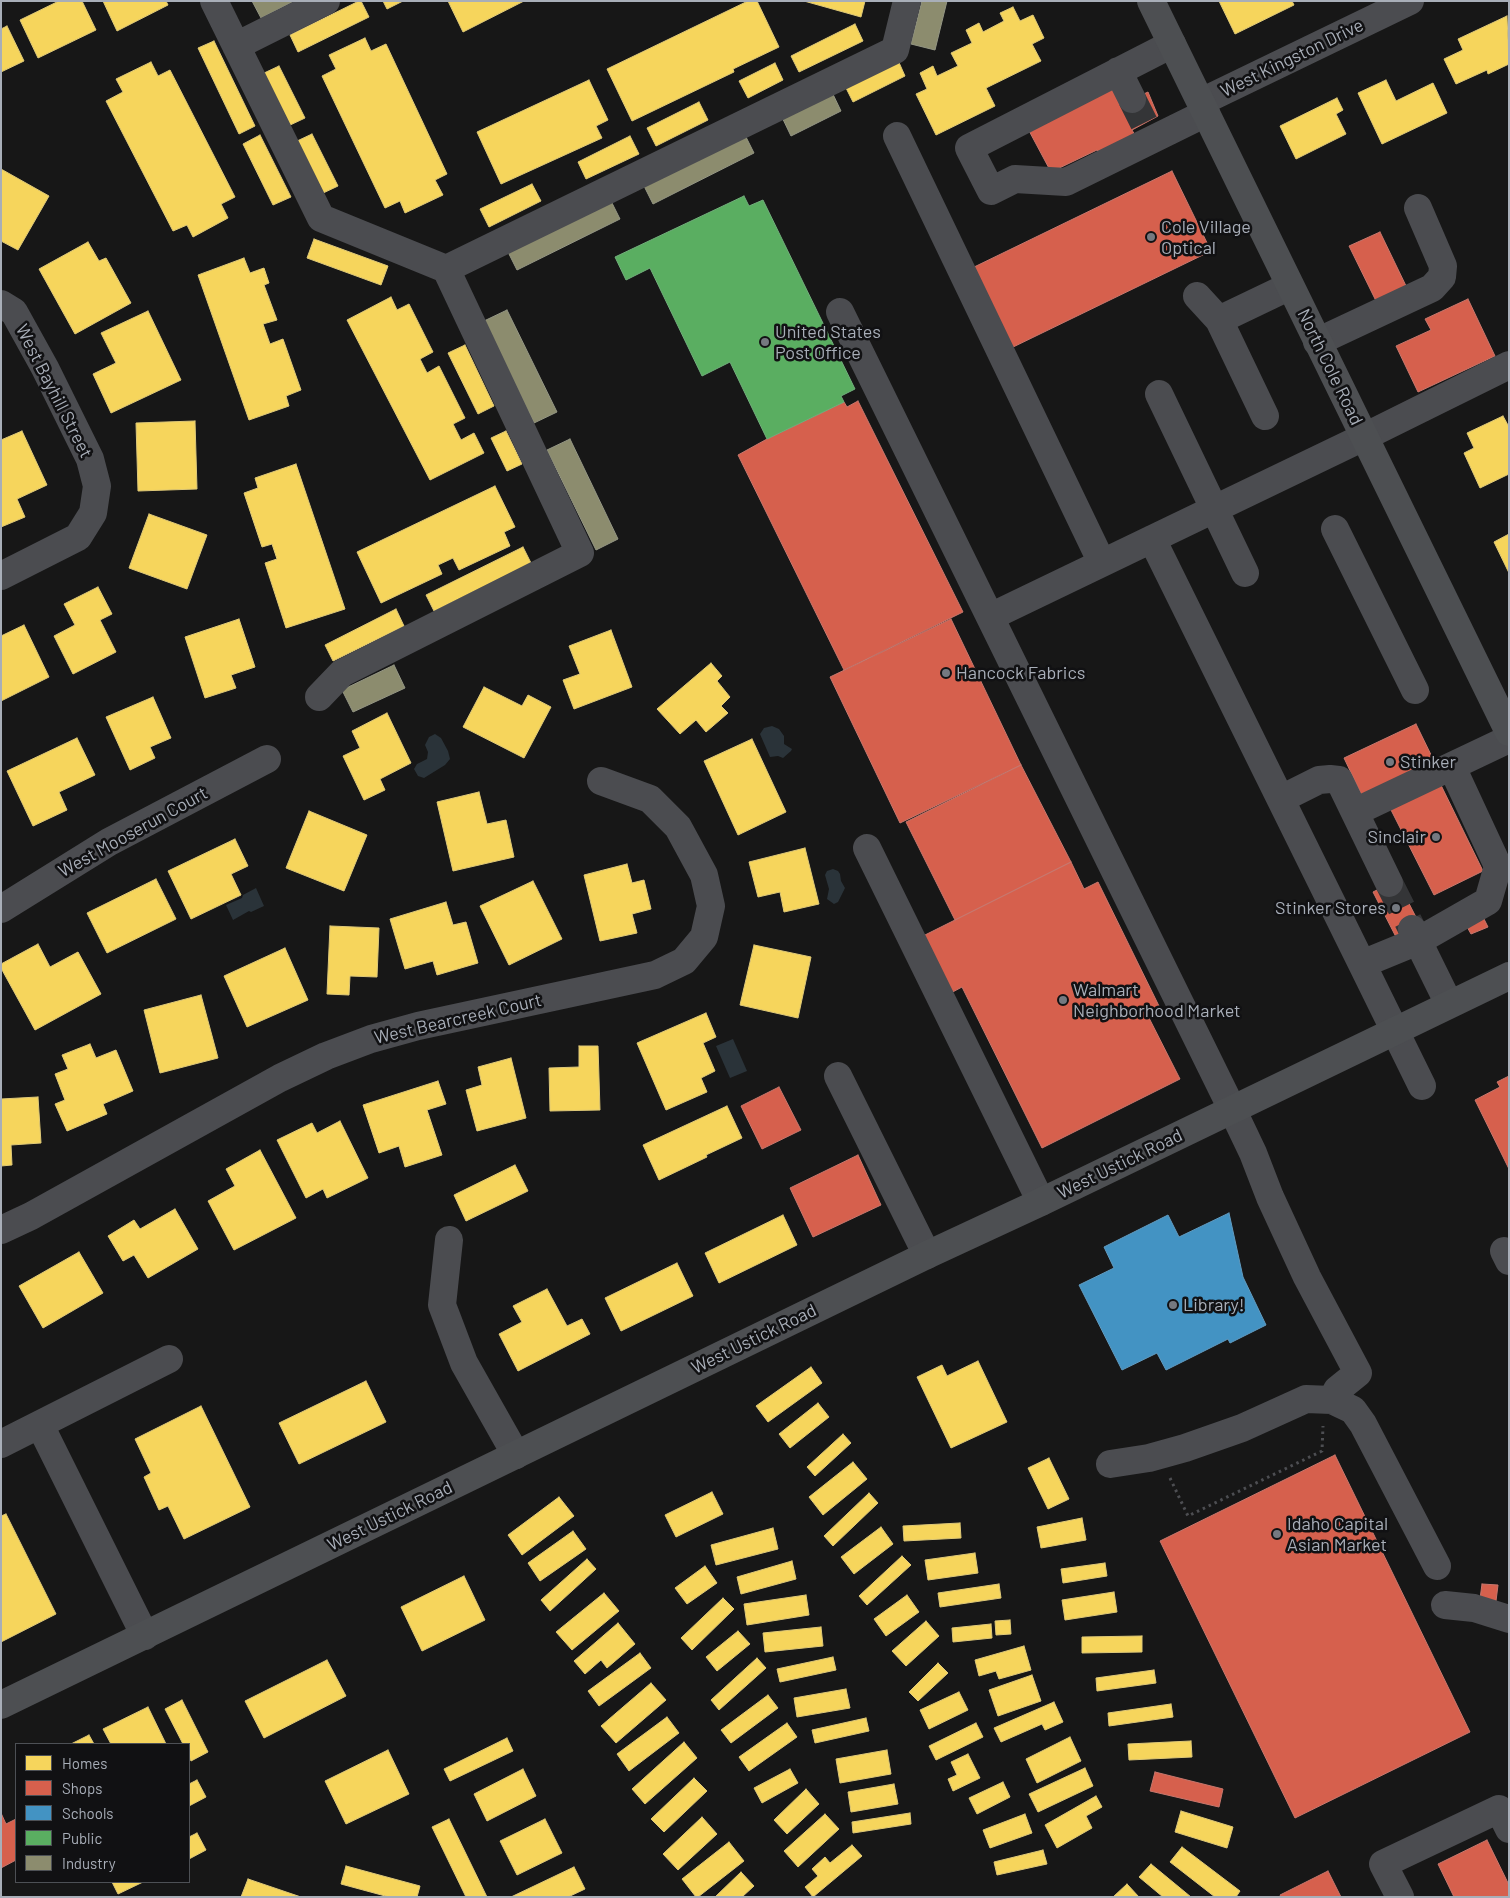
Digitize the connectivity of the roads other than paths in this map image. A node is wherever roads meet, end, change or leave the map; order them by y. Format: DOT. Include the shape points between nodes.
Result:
graph roads {
  1 [pos="214,1"];
  2 [pos="326,1"];
  3 [pos="907,1"];
  4 [pos="1151,1"];
  5 [pos="1410,1"];
  6 [pos="1172,44"];
  7 [pos="236,46"];
  8 [pos="1118,71"];
  9 [pos="1203,108"];
  10 [pos="1143,121"];
  11 [pos="897,136"];
  12 [pos="1418,208"];
  13 [pos="446,269"];
  14 [pos="1290,286"];
  15 [pos="1197,296"];
  16 [pos="1,304"];
  17 [pos="840,312"];
  18 [pos="1220,320"];
  19 [pos="1317,342"];
  20 [pos="1509,365"];
  21 [pos="1159,394"];
  22 [pos="1265,416"];
  23 [pos="1364,437"];
  24 [pos="1214,510"];
  25 [pos="1335,529"];
  26 [pos="1152,539"];
  27 [pos="1102,563"];
  28 [pos="1245,573"];
  29 [pos="1,576"];
  30 [pos="990,617"];
  31 [pos="1414,690"];
  32 [pos="319,697"];
  33 [pos="1509,732"];
  34 [pos="1509,739"];
  35 [pos="267,759"];
  36 [pos="1452,767"];
  37 [pos="601,781"];
  38 [pos="1281,798"];
  39 [pos="1355,812"];
  40 [pos="867,848"];
  41 [pos="1389,883"];
  42 [pos="1,909"];
  43 [pos="1415,935"];
  44 [pos="1362,964"];
  45 [pos="1509,976"];
  46 [pos="1449,1004"];
  47 [pos="1395,1030"];
  48 [pos="838,1076"];
  49 [pos="1422,1086"];
  50 [pos="1232,1109"];
  51 [pos="1041,1202"];
  52 [pos="1,1230"];
  53 [pos="449,1240"];
  54 [pos="927,1255"];
  55 [pos="169,1359"];
  56 [pos="1328,1412"];
  57 [pos="40,1425"];
  58 [pos="1,1444"];
  59 [pos="516,1455"];
  60 [pos="1110,1464"];
  61 [pos="1437,1566"];
  62 [pos="1445,1605"];
  63 [pos="1509,1619"];
  64 [pos="145,1636"];
  65 [pos="1,1705"];
  66 [pos="1509,1829"];
  67 [pos="1400,1897"];
  1 -- 7 [label="street"];
  2 -- 7 [label="street"];
  3 -- 13 [label="street" via="895,50"];
  4 -- 6 [label="main road, North Cole Road"];
  5 -- 9 [label="street, West Kingston Drive"];
  6 -- 8 [label="street"];
  6 -- 9 [label="main road, North Cole Road"];
  7 -- 13 [label="street" via="321,218"];
  8 -- 10 [label="street"];
  8 -- 10 [label="street, West Kingston Drive" via="969,148 982,174 991,191 1016,179 1066,182"];
  9 -- 10 [label="street, West Kingston Drive"];
  9 -- 14 [label="main road, North Cole Road"];
  11 -- 27 [label="street"];
  12 -- 19 [label="street" via="1444,266 1442,278 1432,288"];
  13 -- 32 [label="street" via="580,553 342,673"];
  14 -- 18 [label="street"];
  14 -- 19 [label="main road, North Cole Road"];
  15 -- 18 [label="street"];
  16 -- 29 [label="street, West Bayhill Street" via="14,312 45,368 90,459 97,486 93,514 78,537"];
  17 -- 30 [label="street"];
  18 -- 22 [label="street"];
  19 -- 23 [label="main road, North Cole Road"];
  20 -- 23 [label="street"];
  21 -- 24 [label="street"];
  23 -- 24 [label="street"];
  23 -- 33 [label="main road, North Cole Road"];
  24 -- 26 [label="street"];
  24 -- 28 [label="street"];
  25 -- 31 [label="street"];
  26 -- 27 [label="street"];
  26 -- 38 [label="street"];
  27 -- 30 [label="street"];
  30 -- 50 [label="street"];
  34 -- 36 [label="street"];
  35 -- 42 [label="street, West Mooserun Court" via="109,842"];
  36 -- 39 [label="street"];
  36 -- 43 [label="street" via="1498,866 1488,900"];
  37 -- 52 [label="street, West Bearcreek Court" via="650,799 678,828 704,875 711,906 704,937 684,961 655,975 418,1026 326,1056"];
  38 -- 39 [label="street" via="1330,778 1339,780"];
  38 -- 44 [label="street"];
  39 -- 41 [label="street"];
  40 -- 51 [label="street"];
  43 -- 44 [label="street"];
  43 -- 46 [label="street"];
  44 -- 47 [label="street"];
  45 -- 46 [label="main road, West Ustick Road"];
  46 -- 47 [label="main road, West Ustick Road"];
  47 -- 49 [label="street"];
  47 -- 50 [label="main road, West Ustick Road"];
  48 -- 54 [label="street"];
  50 -- 51 [label="main road, West Ustick Road"];
  50 -- 56 [label="street" via="1307,1276 1358,1373 1337,1390"];
  51 -- 54 [label="main road, West Ustick Road"];
  53 -- 59 [label="street" via="442,1305 464,1363"];
  54 -- 59 [label="main road, West Ustick Road"];
  55 -- 57 [label="street"];
  56 -- 60 [label="street" via="1306,1400 1185,1448"];
  56 -- 61 [label="street" via="1352,1410 1363,1424"];
  57 -- 58 [label="street"];
  57 -- 64 [label="street"];
  59 -- 64 [label="main road, West Ustick Road"];
  62 -- 63 [label="street" via="1474,1608"];
  64 -- 65 [label="main road, West Ustick Road"];
  66 -- 67 [label="street" via="1499,1809 1383,1864"];
}
